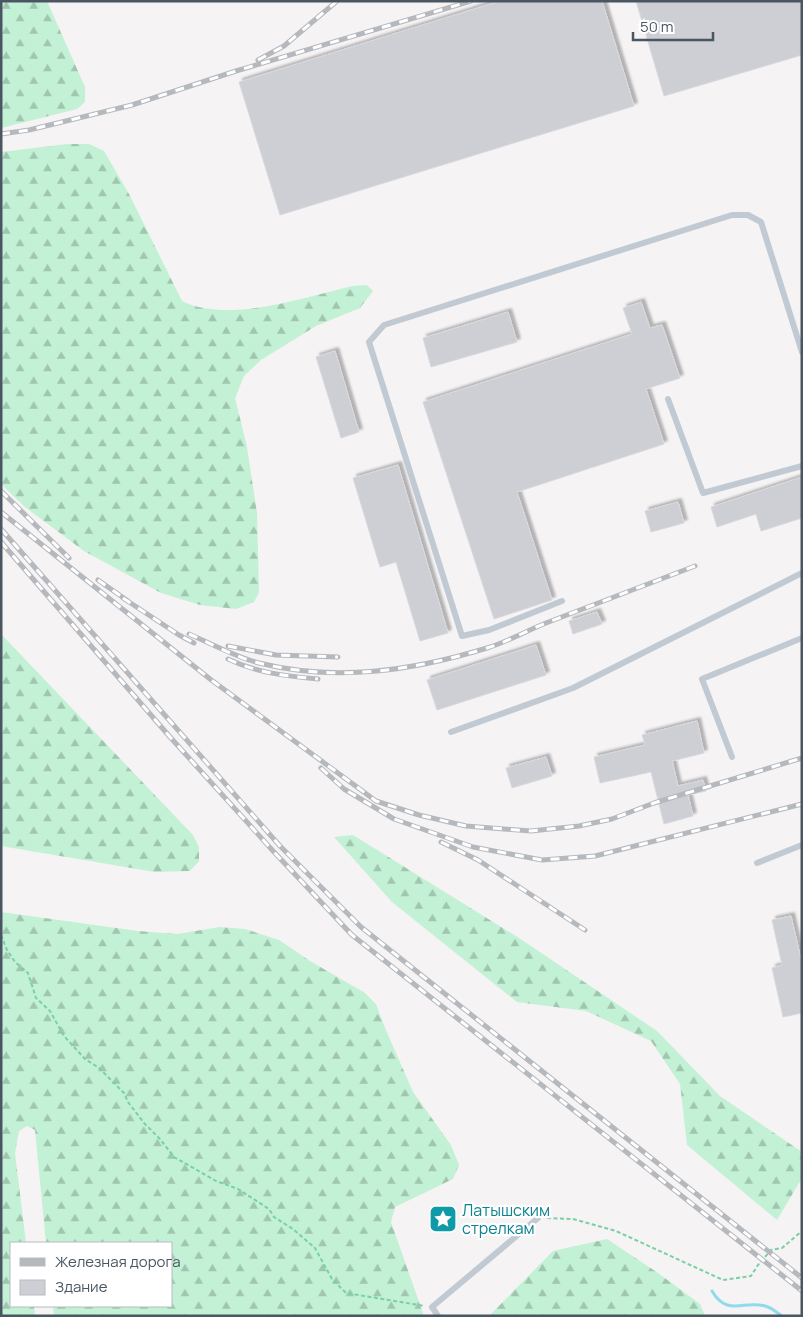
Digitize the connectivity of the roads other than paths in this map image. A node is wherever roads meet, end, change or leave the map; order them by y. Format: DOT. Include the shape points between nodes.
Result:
graph roads {
  1 [pos="802,352"];
  2 [pos="668,399"];
  3 [pos="802,466"];
  4 [pos="802,573"];
  5 [pos="562,601"];
  6 [pos="802,638"];
  7 [pos="451,732"];
  8 [pos="732,757"];
  9 [pos="802,844"];
  10 [pos="757,863"];
  11 [pos="538,1218"];
  12 [pos="438,1316"];
  1 -- 5 [label="lane" via="761,222 748,215 732,215 384,325 369,342 462,636 489,630"];
  2 -- 3 [label="lane" via="703,493"];
  4 -- 7 [label="lane" via="573,688"];
  6 -- 8 [label="lane" via="702,679"];
  9 -- 10 [label="lane"];
  11 -- 12 [label="lane" via="432,1307"];
}
